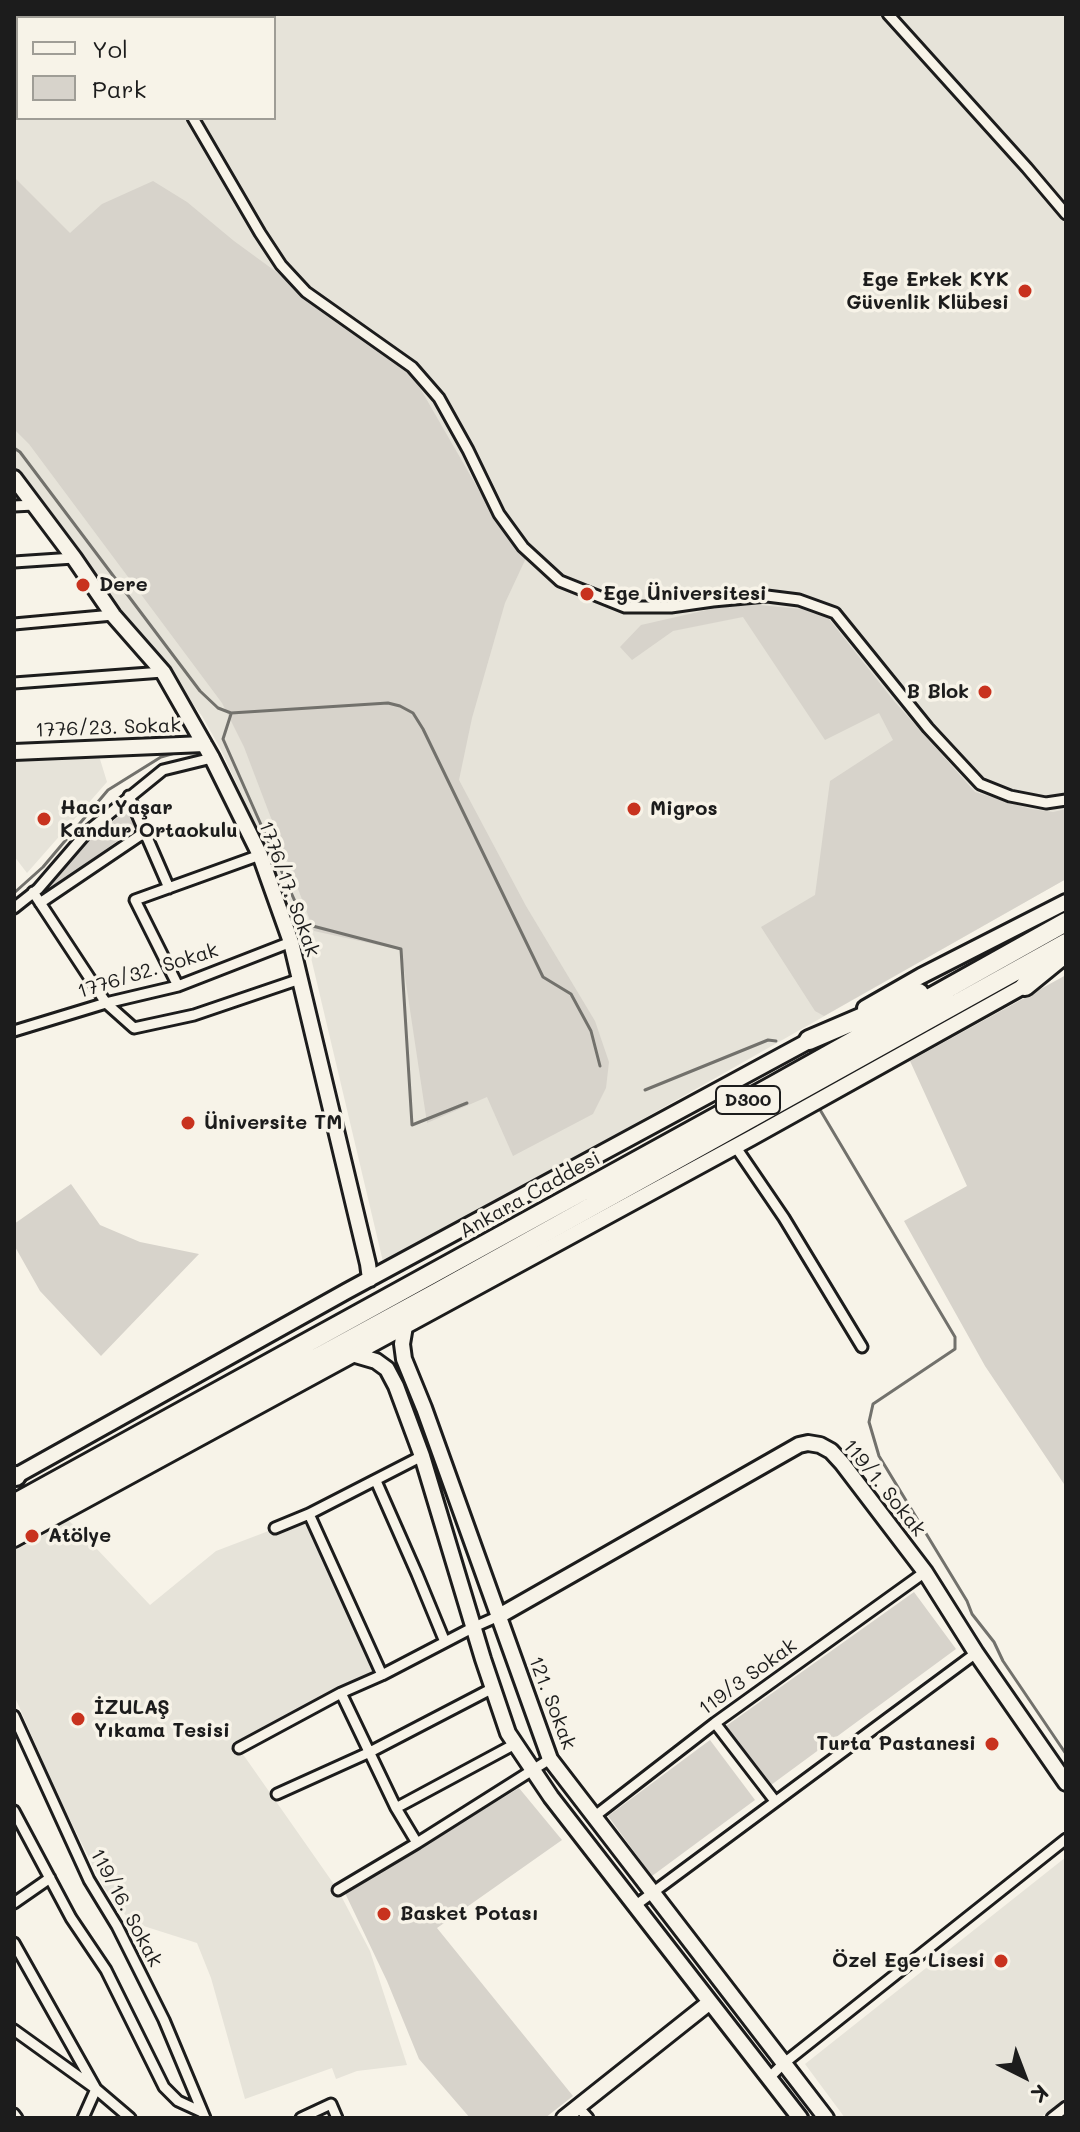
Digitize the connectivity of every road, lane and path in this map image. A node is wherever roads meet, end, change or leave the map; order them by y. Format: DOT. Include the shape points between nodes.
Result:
graph roads {
  1 [pos="888,14"];
  2 [pos="194,120"];
  3 [pos="1066,214"];
  4 [pos="14,478"];
  5 [pos="34,505"];
  6 [pos="14,506"];
  7 [pos="74,558"];
  8 [pos="14,562"];
  9 [pos="113,615"];
  10 [pos="14,624"];
  11 [pos="163,672"];
  12 [pos="14,683"];
  13 [pos="204,744"];
  14 [pos="14,752"];
  15 [pos="212,758"];
  16 [pos="129,796"];
  17 [pos="1066,800"];
  18 [pos="145,832"];
  19 [pos="260,855"];
  20 [pos="169,888"];
  21 [pos="33,892"];
  22 [pos="1066,902"];
  23 [pos="40,903"];
  24 [pos="14,908"];
  25 [pos="1066,922"];
  26 [pos="291,942"];
  27 [pos="1066,943"];
  28 [pos="1066,952"];
  29 [pos="1010,954"];
  30 [pos="1066,963"];
  31 [pos="300,979"];
  32 [pos="178,986"];
  33 [pos="1025,986"];
  34 [pos="106,1003"];
  35 [pos="14,1031"];
  36 [pos="809,1040"];
  37 [pos="735,1146"];
  38 [pos="370,1279"];
  39 [pos="434,1284"];
  40 [pos="405,1326"];
  41 [pos="862,1347"];
  42 [pos="352,1354"];
  43 [pos="422,1456"];
  44 [pos="15,1477"];
  45 [pos="376,1481"];
  46 [pos="14,1504"];
  47 [pos="309,1514"];
  48 [pos="14,1523"];
  49 [pos="275,1528"];
  50 [pos="14,1539"];
  51 [pos="925,1572"];
  52 [pos="499,1616"];
  53 [pos="474,1627"];
  54 [pos="445,1642"];
  55 [pos="976,1653"];
  56 [pos="382,1675"];
  57 [pos="493,1688"];
  58 [pos="341,1693"];
  59 [pos="15,1721"];
  60 [pos="715,1723"];
  61 [pos="515,1744"];
  62 [pos="239,1748"];
  63 [pos="370,1752"];
  64 [pos="550,1759"];
  65 [pos="533,1770"];
  66 [pos="1066,1783"];
  67 [pos="277,1794"];
  68 [pos="775,1801"];
  69 [pos="396,1808"];
  70 [pos="14,1811"];
  71 [pos="595,1816"];
  72 [pos="1066,1839"];
  73 [pos="417,1843"];
  74 [pos="50,1878"];
  75 [pos="338,1890"];
  76 [pos="653,1893"];
  77 [pos="14,1903"];
  78 [pos="636,1905"];
  79 [pos="14,1943"];
  80 [pos="710,2002"];
  81 [pos="14,2030"];
  82 [pos="783,2064"];
  83 [pos="769,2078"];
  84 [pos="96,2089"];
  85 [pos="1066,2107"];
  86 [pos="583,2112"];
  87 [pos="204,2115"];
  88 [pos="83,2118"];
  89 [pos="130,2118"];
  90 [pos="301,2118"];
  91 [pos="337,2118"];
  92 [pos="564,2118"];
  93 [pos="800,2118"];
  94 [pos="826,2118"];
  95 [pos="1052,2118"];
  1 -- 3 [label="street"];
  2 -- 17 [label="street" via="281,265 306,292 412,367 439,398 499,514 523,547 560,581 625,607 767,596 835,613 980,784 1046,803"];
  4 -- 5 [label="street, 1776/17. Sokak"];
  5 -- 6 [label="street"];
  5 -- 7 [label="street, 1776/17. Sokak"];
  7 -- 8 [label="street"];
  7 -- 9 [label="street, 1776/17. Sokak"];
  9 -- 10 [label="street"];
  9 -- 11 [label="street, 1776/17. Sokak"];
  11 -- 12 [label="street"];
  11 -- 13 [label="street, 1776/17. Sokak"];
  13 -- 14 [label="street, 1776/23. Sokak"];
  13 -- 15 [label="street, 1776/17. Sokak"];
  15 -- 16 [label="street" via="163,770"];
  15 -- 19 [label="street, 1776/17. Sokak"];
  16 -- 18 [label="street"];
  16 -- 21 [label="street" via="88,831"];
  18 -- 20 [label="street"];
  18 -- 23 [label="street"];
  19 -- 20 [label="street"];
  19 -- 26 [label="street, 1776/17. Sokak"];
  20 -- 32 [label="street" via="135,900"];
  21 -- 23 [label="street"];
  21 -- 24 [label="street"];
  22 -- 36 [label="street, Ankara Caddesi"];
  23 -- 34 [label="street"];
  25 -- 29 [label="highway, Ankara Caddesi / D300"];
  26 -- 31 [label="street, 1776/17. Sokak"];
  26 -- 32 [label="street, 1776/32. Sokak"];
  27 -- 39 [label="highway, Ankara Caddesi / D300"];
  28 -- 33 [label="highway"];
  29 -- 36 [label="highway"];
  29 -- 39 [label="highway, Ankara Caddesi / D300"];
  30 -- 33 [label="street"];
  31 -- 34 [label="street" via="194,1015 134,1028"];
  31 -- 38 [label="street, 1776/17. Sokak"];
  32 -- 34 [label="street, 1776/32. Sokak"];
  33 -- 37 [label="street"];
  34 -- 35 [label="street, 1776/32. Sokak"];
  36 -- 38 [label="street, Ankara Caddesi"];
  37 -- 40 [label="street"];
  37 -- 41 [label="street"];
  38 -- 44 [label="street, Ankara Caddesi"];
  39 -- 46 [label="highway, Ankara Caddesi / D300"];
  39 -- 48 [label="highway, Ankara Caddesi / D300"];
  40 -- 42 [label="street"];
  40 -- 52 [label="street, 121. Sokak" via="404,1359"];
  42 -- 43 [label="street" via="387,1369"];
  42 -- 50 [label="street"];
  43 -- 45 [label="street"];
  43 -- 53 [label="street"];
  45 -- 47 [label="street"];
  45 -- 54 [label="street"];
  47 -- 49 [label="street"];
  47 -- 56 [label="street"];
  51 -- 52 [label="street, 119/1. Sokak" via="831,1451 808,1443"];
  51 -- 55 [label="street, 119/1. Sokak"];
  51 -- 60 [label="street, 119/3 Sokak"];
  52 -- 53 [label="street"];
  52 -- 64 [label="street, 121. Sokak"];
  53 -- 54 [label="street"];
  53 -- 57 [label="street"];
  54 -- 56 [label="street"];
  55 -- 66 [label="street, 119/1. Sokak"];
  55 -- 68 [label="street"];
  56 -- 58 [label="street"];
  57 -- 61 [label="street"];
  57 -- 63 [label="street"];
  58 -- 62 [label="street"];
  58 -- 63 [label="street"];
  59 -- 87 [label="street, 119/16. Sokak" via="89,1880 164,2020"];
  60 -- 68 [label="street"];
  60 -- 71 [label="street, 119/3 Sokak"];
  61 -- 65 [label="street"];
  61 -- 69 [label="street"];
  63 -- 67 [label="street"];
  63 -- 69 [label="street"];
  64 -- 65 [label="street"];
  64 -- 71 [label="street, 121. Sokak"];
  65 -- 73 [label="street"];
  65 -- 78 [label="street"];
  68 -- 76 [label="street"];
  69 -- 73 [label="street"];
  70 -- 74 [label="street"];
  71 -- 76 [label="street, 121. Sokak"];
  72 -- 82 [label="street"];
  73 -- 75 [label="street"];
  74 -- 77 [label="street"];
  74 -- 87 [label="street" via="106,1970 164,2087"];
  76 -- 78 [label="street"];
  76 -- 82 [label="street, 121. Sokak"];
  78 -- 80 [label="street"];
  79 -- 84 [label="street"];
  80 -- 83 [label="street"];
  80 -- 86 [label="street"];
  81 -- 84 [label="street"];
  82 -- 83 [label="street"];
  82 -- 94 [label="street, 121. Sokak"];
  83 -- 93 [label="street"];
  84 -- 88 [label="street"];
  84 -- 89 [label="street"];
  85 -- 95 [label="street"];
  86 -- 92 [label="street"];
  90 -- 91 [label="street" via="331,2104"];
}
